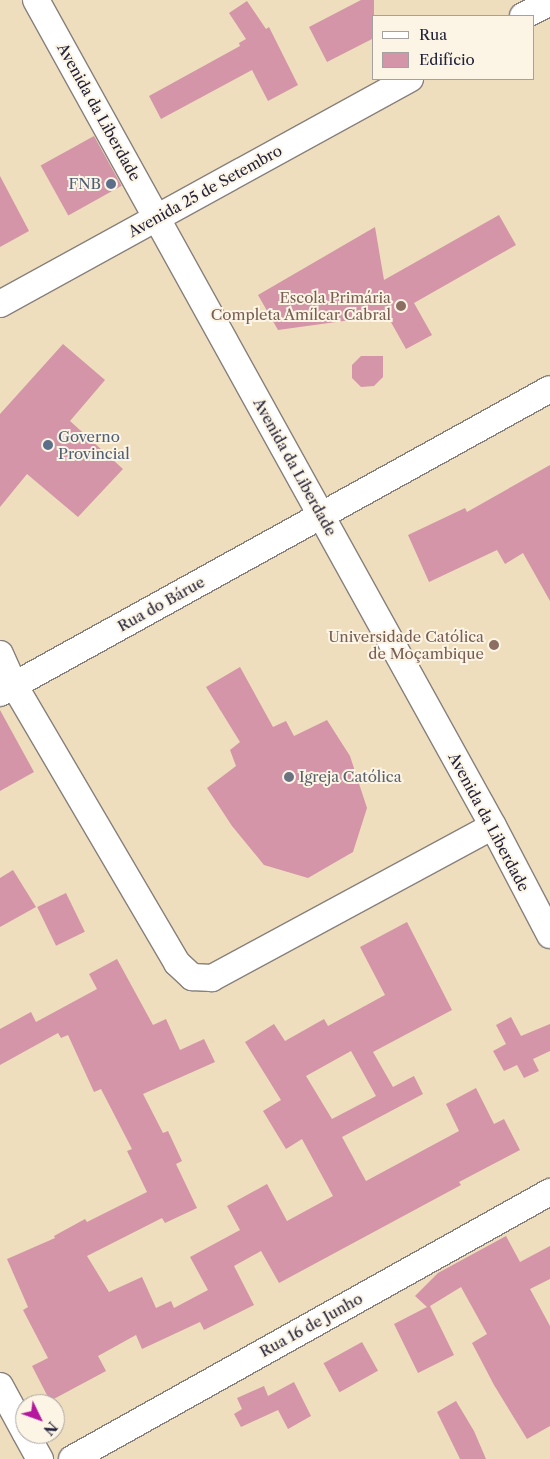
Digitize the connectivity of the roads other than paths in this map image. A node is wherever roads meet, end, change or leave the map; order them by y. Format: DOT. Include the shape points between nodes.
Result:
graph roads {
  1 [pos="36,0"];
  2 [pos="550,2"];
  3 [pos="526,15"];
  4 [pos="408,80"];
  5 [pos="157,217"];
  6 [pos="0,304"];
  7 [pos="550,389"];
  8 [pos="321,515"];
  9 [pos="0,654"];
  10 [pos="7,689"];
  11 [pos="493,826"];
  12 [pos="550,935"];
  13 [pos="550,1192"];
  14 [pos="0,1386"];
  15 [pos="15,1413"];
  16 [pos="32,1444"];
  17 [pos="40,1459"];
  18 [pos="72,1459"];
  1 -- 5 [label="street, Avenida da Liberdade"];
  2 -- 3 [label="street"];
  4 -- 5 [label="street, Avenida 25 de Setembro"];
  5 -- 6 [label="street, Avenida 25 de Setembro"];
  5 -- 8 [label="street, Avenida da Liberdade"];
  7 -- 8 [label="street, Rua do Bárue"];
  8 -- 10 [label="street, Rua do Bárue"];
  8 -- 11 [label="street, Avenida da Liberdade"];
  9 -- 10 [label="street"];
  10 -- 11 [label="street" via="177,963 192,977 212,978"];
  11 -- 12 [label="street, Avenida da Liberdade"];
  13 -- 18 [label="street, Rua 16 de Junho"];
  14 -- 15 [label="street"];
  16 -- 17 [label="street"];
}
